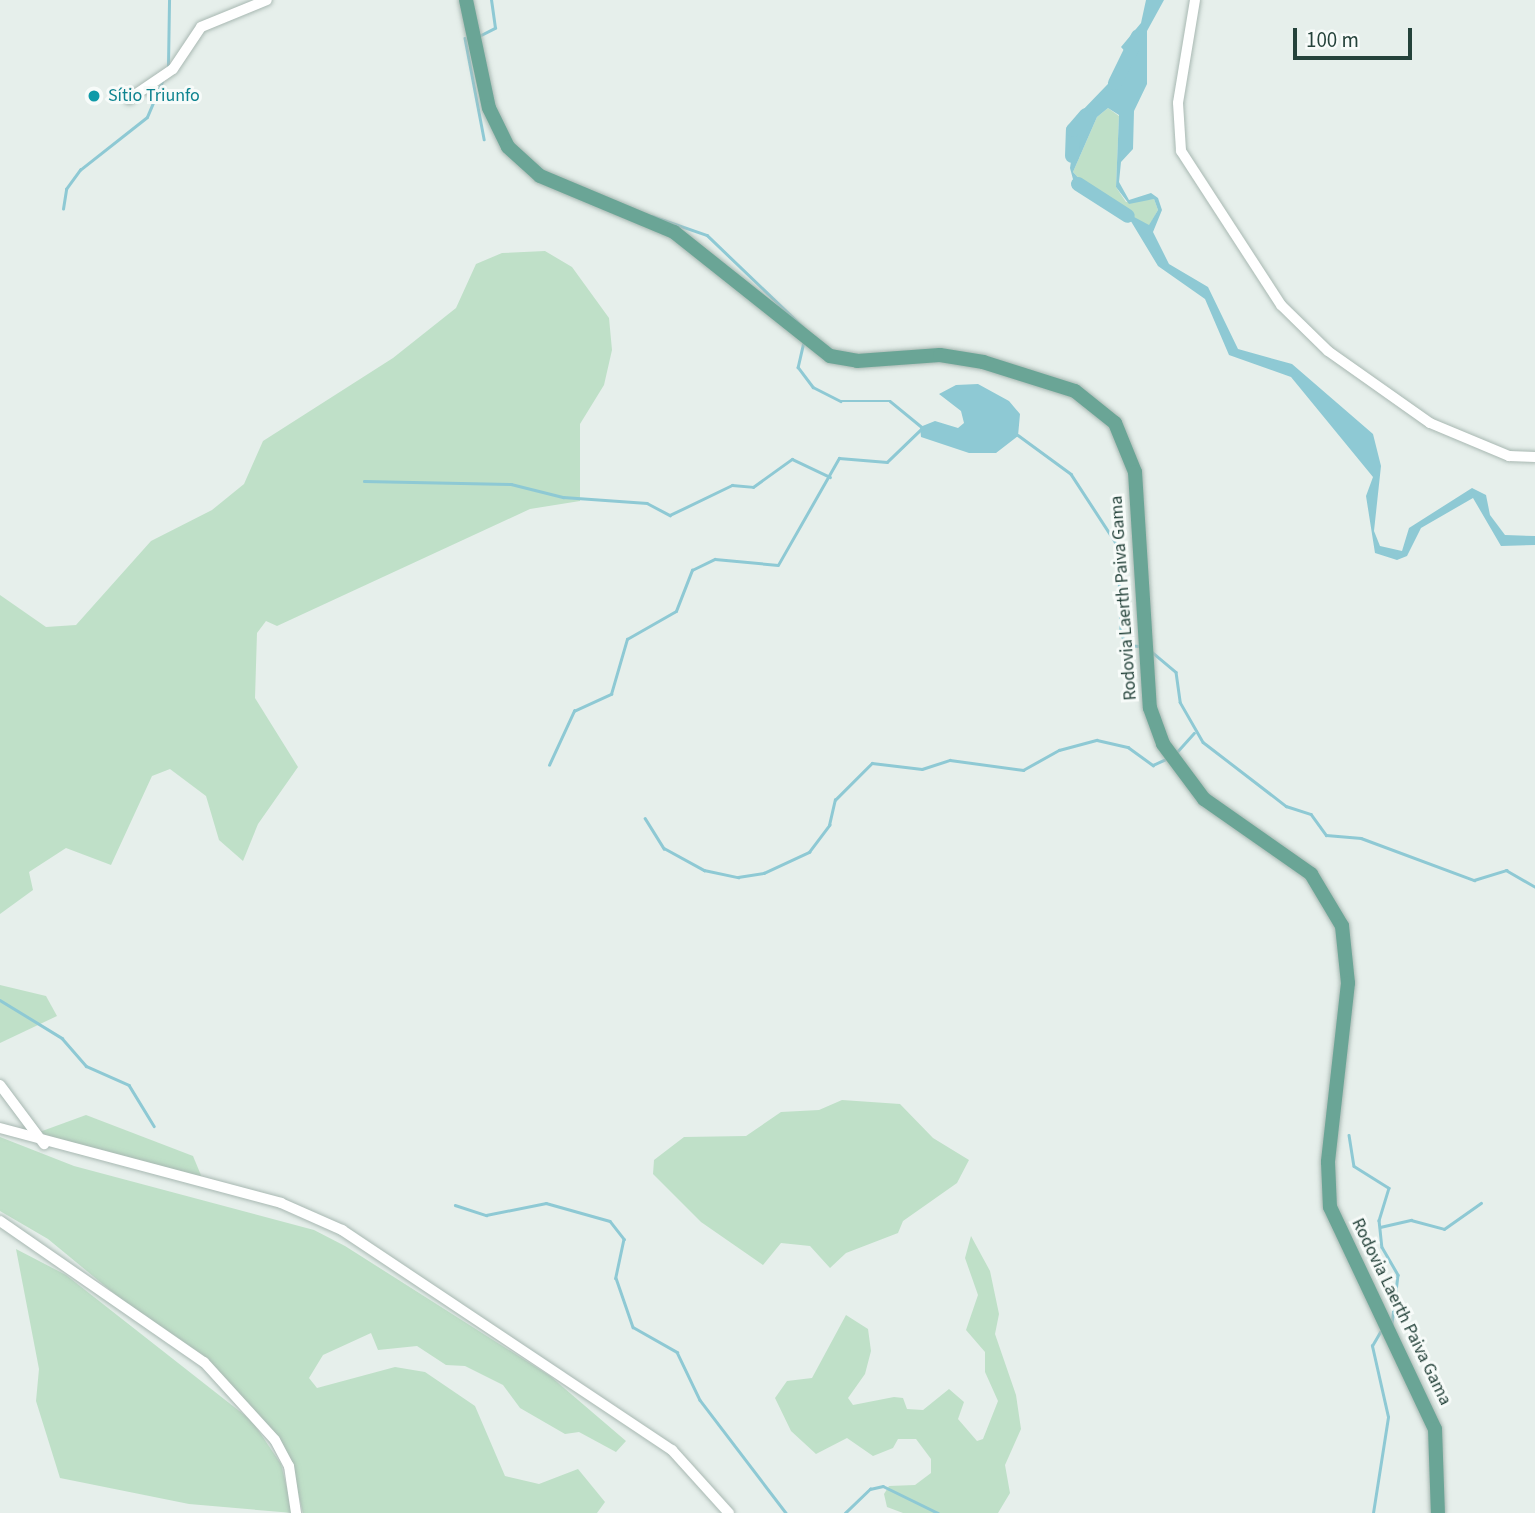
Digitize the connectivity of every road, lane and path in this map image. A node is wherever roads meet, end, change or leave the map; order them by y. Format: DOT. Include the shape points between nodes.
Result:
graph roads {
  1 [pos="267,0"];
  2 [pos="466,0"];
  3 [pos="1195,0"];
  4 [pos="129,99"];
  5 [pos="1535,457"];
  6 [pos="0,1085"];
  7 [pos="0,1128"];
  8 [pos="44,1144"];
  9 [pos="0,1221"];
  10 [pos="296,1513"];
  11 [pos="729,1513"];
  12 [pos="1438,1513"];
  1 -- 4 [label="street" via="201,27 173,69"];
  2 -- 12 [label="main road, Rodovia Laerth Paiva Gama" via="478,76 500,135 540,176 674,232 830,356 857,361 940,355 983,362 1065,386 1115,424 1135,471 1150,708 1163,744 1204,799 1311,874 1342,926 1348,982 1328,1162 1330,1207 1355,1270 1436,1429"];
  3 -- 5 [label="street" via="1178,103 1181,151 1281,305 1328,351 1430,423 1509,456"];
  6 -- 8 [label="street"];
  7 -- 8 [label="street"];
  8 -- 11 [label="street" via="281,1203 342,1230 672,1450"];
  9 -- 10 [label="street" via="204,1362 275,1440 289,1466"];
}
